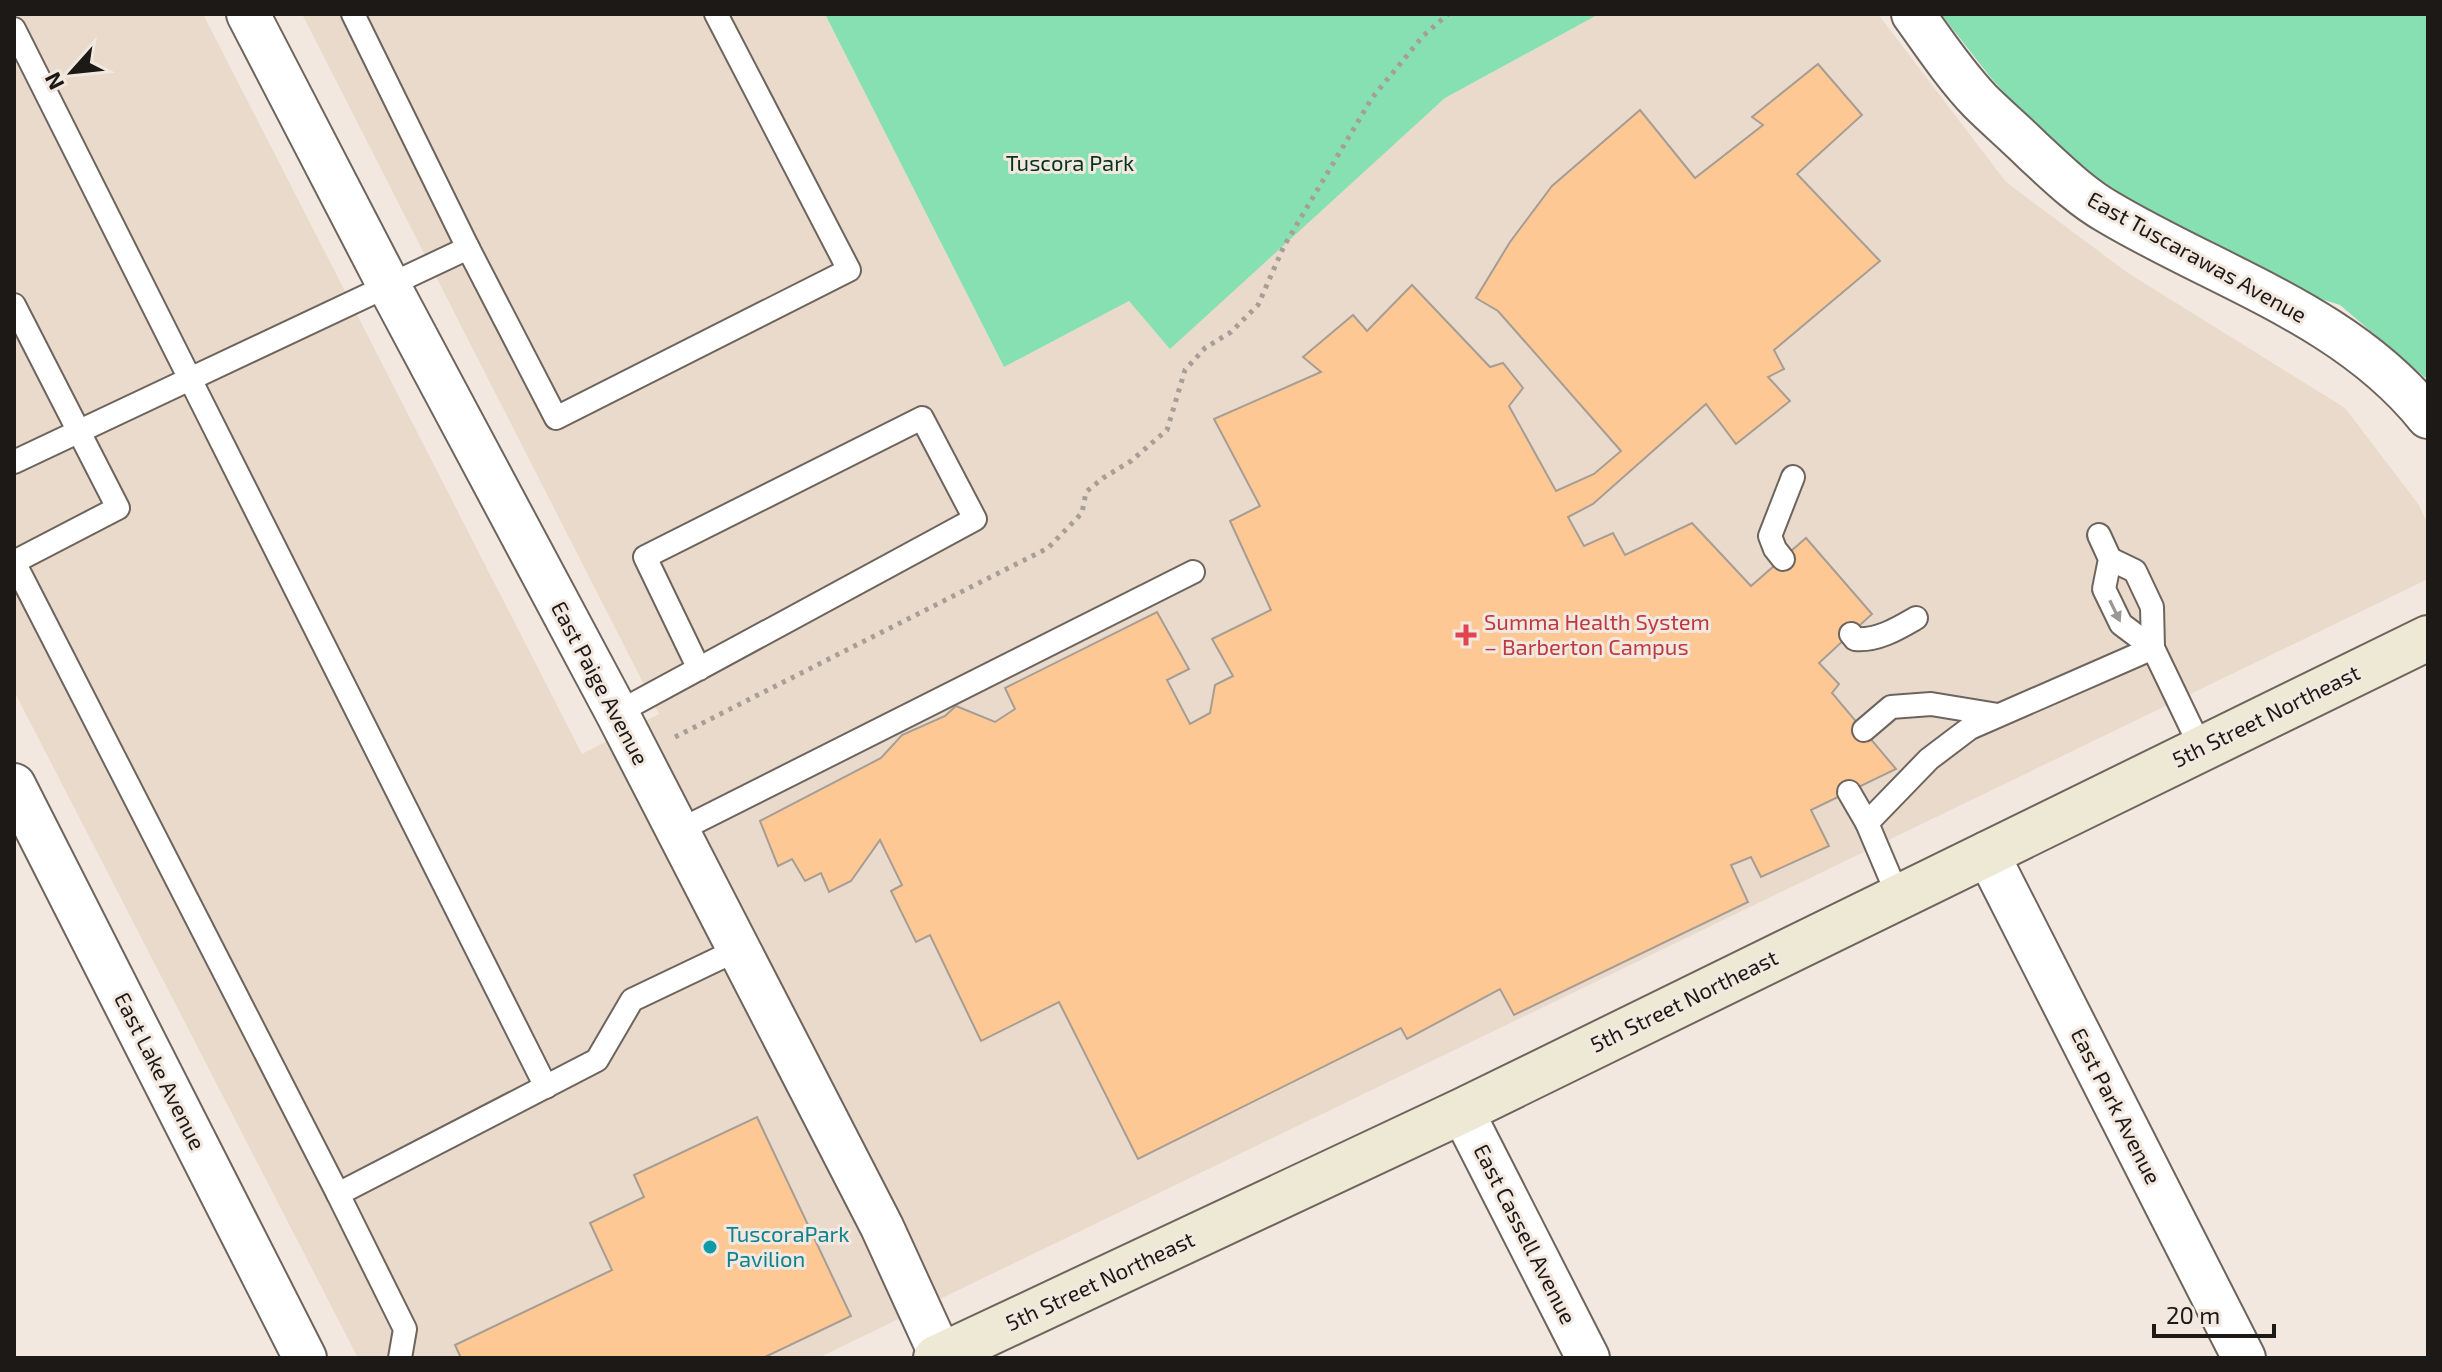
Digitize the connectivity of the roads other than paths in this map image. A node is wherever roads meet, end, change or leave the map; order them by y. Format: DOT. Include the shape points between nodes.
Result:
graph roads {
  1 [pos="248,14"];
  2 [pos="353,14"];
  3 [pos="716,14"];
  4 [pos="1913,14"];
  5 [pos="14,29"];
  6 [pos="468,248"];
  7 [pos="388,284"];
  8 [pos="14,305"];
  9 [pos="190,379"];
  10 [pos="2428,417"];
  11 [pos="78,431"];
  12 [pos="14,462"];
  13 [pos="1793,477"];
  14 [pos="2099,535"];
  15 [pos="1783,559"];
  16 [pos="2110,559"];
  17 [pos="1193,572"];
  18 [pos="1916,618"];
  19 [pos="1851,634"];
  20 [pos="2428,638"];
  21 [pos="2153,648"];
  22 [pos="699,669"];
  23 [pos="617,713"];
  24 [pos="1999,715"];
  25 [pos="1864,730"];
  26 [pos="2201,748"];
  27 [pos="14,785"];
  28 [pos="1849,792"];
  29 [pos="1867,823"];
  30 [pos="678,831"];
  31 [pos="1987,853"];
  32 [pos="1898,896"];
  33 [pos="739,949"];
  34 [pos="546,1087"];
  35 [pos="1462,1111"];
  36 [pos="338,1194"];
  37 [pos="940,1357"];
  38 [pos="305,1358"];
  39 [pos="400,1358"];
  40 [pos="1588,1358"];
  41 [pos="2244,1358"];
  1 -- 7 [label="street, East Paige Avenue"];
  2 -- 6 [label="lane"];
  3 -- 6 [label="lane" via="849,270 556,418"];
  4 -- 10 [label="street, East Tuscarawas Avenue" via="1979,99 2072,188 2105,211 2333,332"];
  5 -- 9 [label="lane"];
  6 -- 7 [label="lane"];
  7 -- 9 [label="lane"];
  7 -- 23 [label="street, East Paige Avenue"];
  8 -- 11 [label="lane"];
  9 -- 11 [label="lane"];
  9 -- 34 [label="lane"];
  11 -- 12 [label="lane"];
  11 -- 36 [label="lane" via="118,508 14,562"];
  13 -- 15 [label="lane" via="1770,536"];
  14 -- 16 [label="lane"];
  16 -- 21 [label="lane" via="2135,571 2152,607"];
  16 -- 21 [label="lane, one-way" via="2104,589 2121,624"];
  17 -- 30 [label="lane"];
  18 -- 19 [label="lane" via="1885,635 1864,640"];
  20 -- 26 [label="main road, 5th Street Northeast"];
  21 -- 24 [label="lane"];
  21 -- 26 [label="lane"];
  22 -- 22 [label="lane" via="975,519 922,418 645,557"];
  22 -- 23 [label="lane"];
  23 -- 30 [label="street, East Paige Avenue"];
  24 -- 25 [label="lane" via="1931,704 1891,707"];
  24 -- 29 [label="lane" via="1970,728 1929,759"];
  26 -- 31 [label="main road, 5th Street Northeast"];
  27 -- 38 [label="street, East Lake Avenue"];
  28 -- 29 [label="lane"];
  29 -- 32 [label="lane"];
  30 -- 33 [label="street, East Paige Avenue"];
  31 -- 32 [label="main road, 5th Street Northeast"];
  31 -- 41 [label="street, East Park Avenue"];
  32 -- 35 [label="main road, 5th Street Northeast"];
  33 -- 34 [label="lane" via="632,1000 597,1060"];
  33 -- 37 [label="street, East Paige Avenue" via="882,1227"];
  34 -- 36 [label="lane"];
  35 -- 37 [label="main road, 5th Street Northeast"];
  35 -- 40 [label="street, East Cassell Avenue"];
  36 -- 39 [label="lane" via="405,1329"];
}
